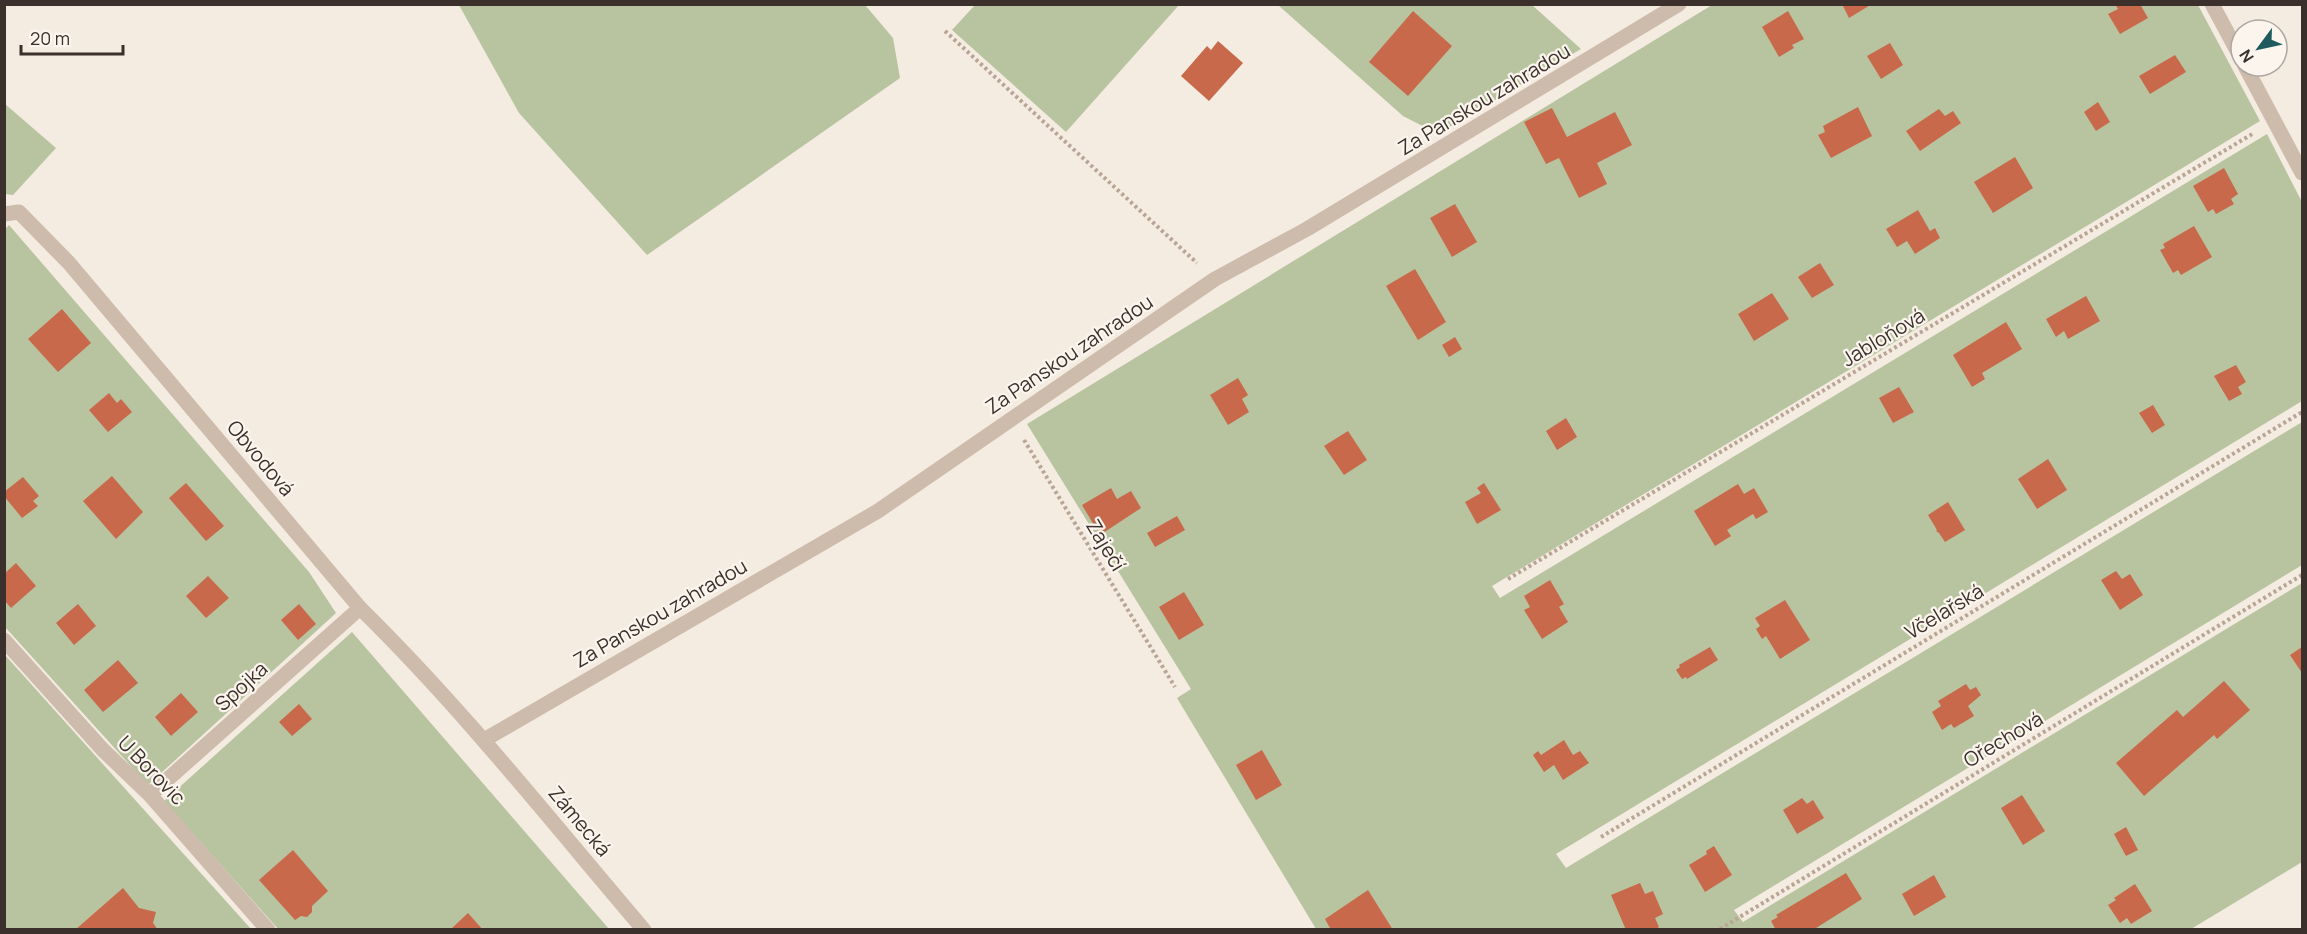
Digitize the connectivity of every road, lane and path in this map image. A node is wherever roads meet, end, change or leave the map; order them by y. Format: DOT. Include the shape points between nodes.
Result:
graph roads {
  1 [pos="1679,4"];
  2 [pos="2212,4"];
  3 [pos="945,31"];
  4 [pos="2229,36"];
  5 [pos="2251,78"];
  6 [pos="2274,121"];
  7 [pos="2302,173"];
  8 [pos="4,214"];
  9 [pos="1215,279"];
  10 [pos="2302,411"];
  11 [pos="1011,419"];
  12 [pos="2302,575"];
  13 [pos="1508,579"];
  14 [pos="360,608"];
  15 [pos="4,640"];
  16 [pos="1175,687"];
  17 [pos="484,740"];
  18 [pos="150,795"];
  19 [pos="1601,837"];
  20 [pos="1720,929"];
  21 [pos="268,930"];
  22 [pos="644,930"];
  1 -- 9 [label="street, Za Panskou zahradou" via="1376,188"];
  2 -- 4 [label="street"];
  3 -- 9 [label="path"];
  5 -- 6 [label="street"];
  6 -- 7 [label="street"];
  6 -- 13 [label="path, Jabloňová"];
  8 -- 14 [label="street, Obvodová" via="19,212 69,263"];
  9 -- 11 [label="street, Za Panskou zahradou"];
  10 -- 19 [label="path, Včelařská"];
  11 -- 16 [label="path, Zaječí"];
  11 -- 17 [label="street, Za Panskou zahradou" via="878,511"];
  12 -- 20 [label="path, Ořechová"];
  14 -- 17 [label="street, Obvodová"];
  14 -- 18 [label="street, Spojka"];
  15 -- 18 [label="street, U Borovic" via="103,750"];
  17 -- 22 [label="street, Zámecká"];
  18 -- 21 [label="street, U Borovic"];
}
